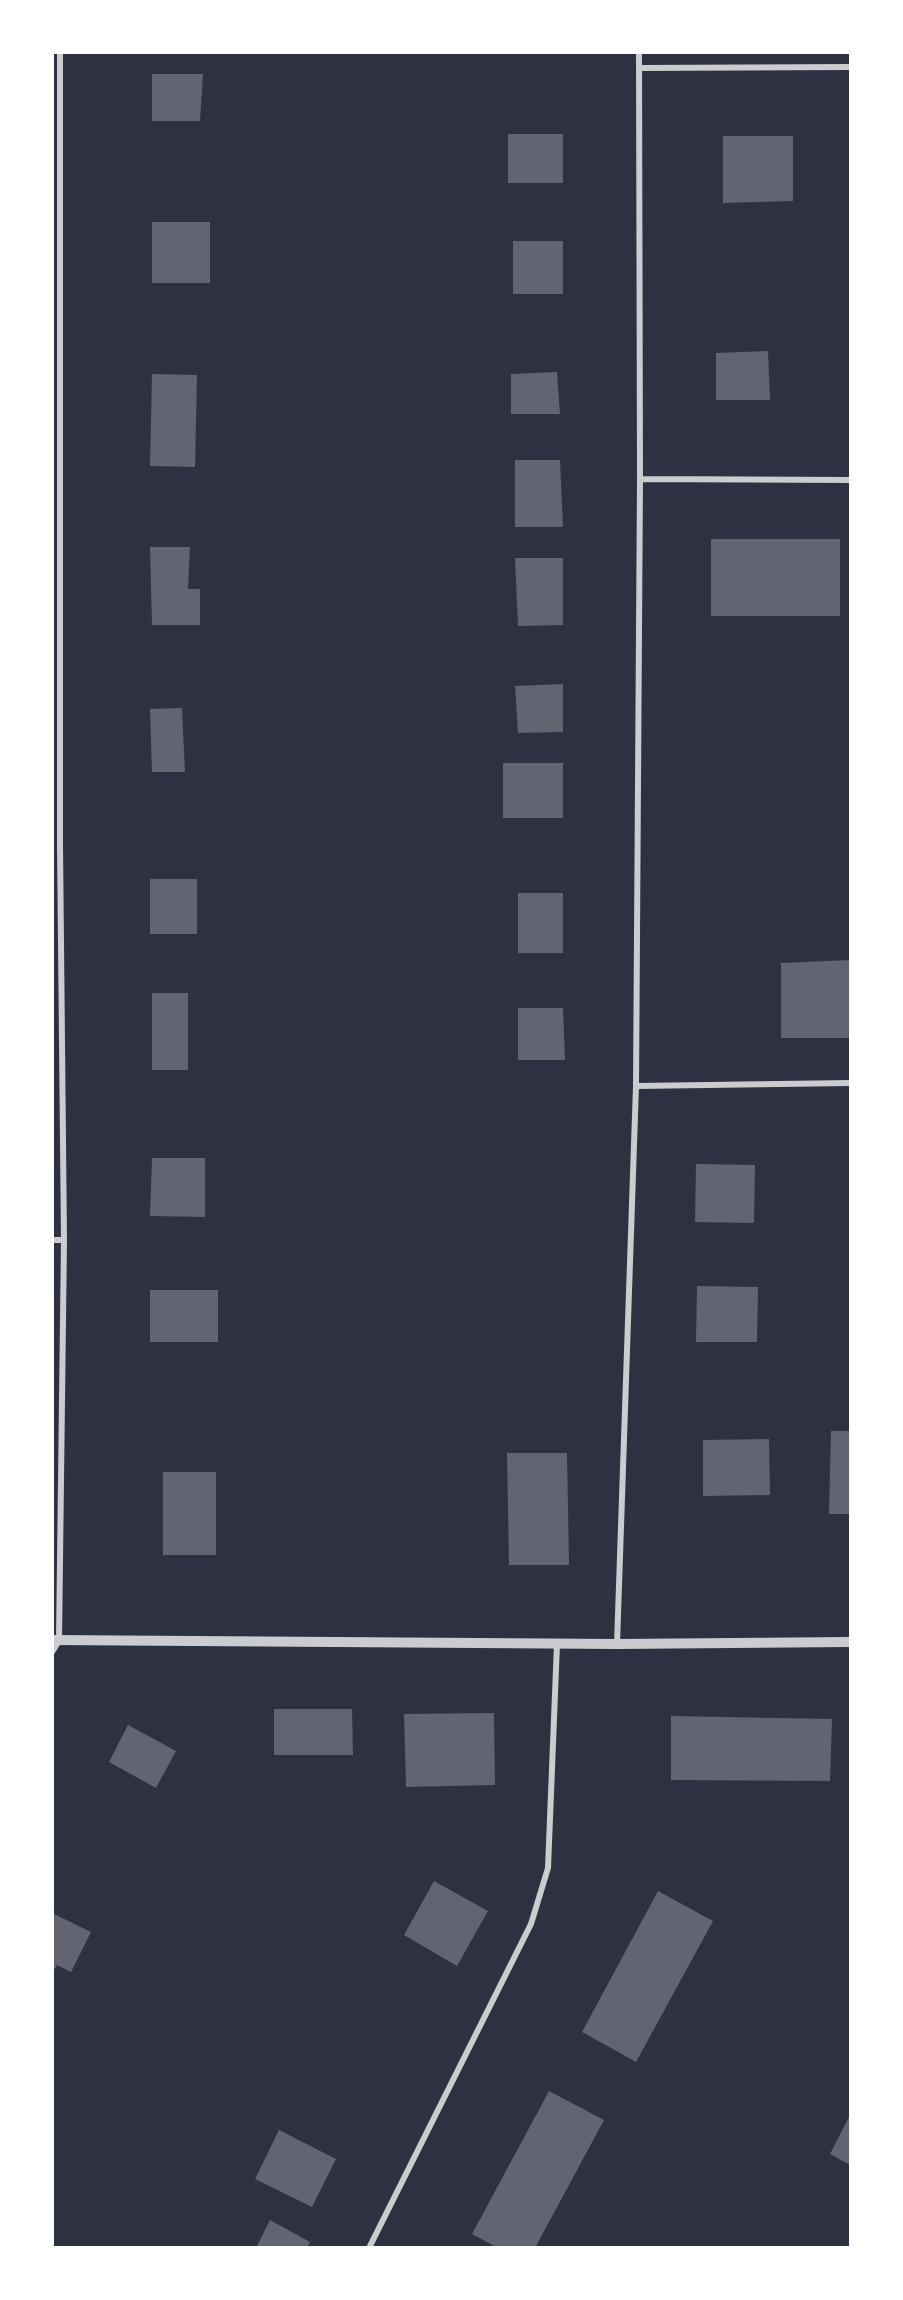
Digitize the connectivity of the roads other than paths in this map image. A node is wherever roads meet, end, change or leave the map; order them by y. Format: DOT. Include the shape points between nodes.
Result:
graph roads {
  1 [pos="60,52"];
  2 [pos="639,52"];
  3 [pos="56,67"];
  4 [pos="850,67"];
  5 [pos="640,68"];
  6 [pos="640,479"];
  7 [pos="850,480"];
  8 [pos="56,844"];
  9 [pos="850,1083"];
  10 [pos="636,1086"];
  11 [pos="52,1239"];
  12 [pos="64,1240"];
  13 [pos="56,1641"];
  14 [pos="850,1642"];
  15 [pos="557,1644"];
  16 [pos="617,1644"];
  17 [pos="52,1652"];
  18 [pos="369,2247"];
  1 -- 3 [label="street"];
  2 -- 5 [label="street"];
  3 -- 8 [label="street"];
  4 -- 5 [label="street"];
  5 -- 6 [label="street"];
  6 -- 7 [label="street"];
  6 -- 10 [label="street"];
  8 -- 12 [label="street"];
  9 -- 10 [label="street"];
  10 -- 16 [label="street"];
  11 -- 12 [label="street"];
  12 -- 13 [label="street"];
  13 -- 15 [label="street"];
  13 -- 17 [label="street"];
  14 -- 16 [label="street"];
  15 -- 16 [label="street"];
  15 -- 18 [label="street" via="548,1868 531,1924"];
}
